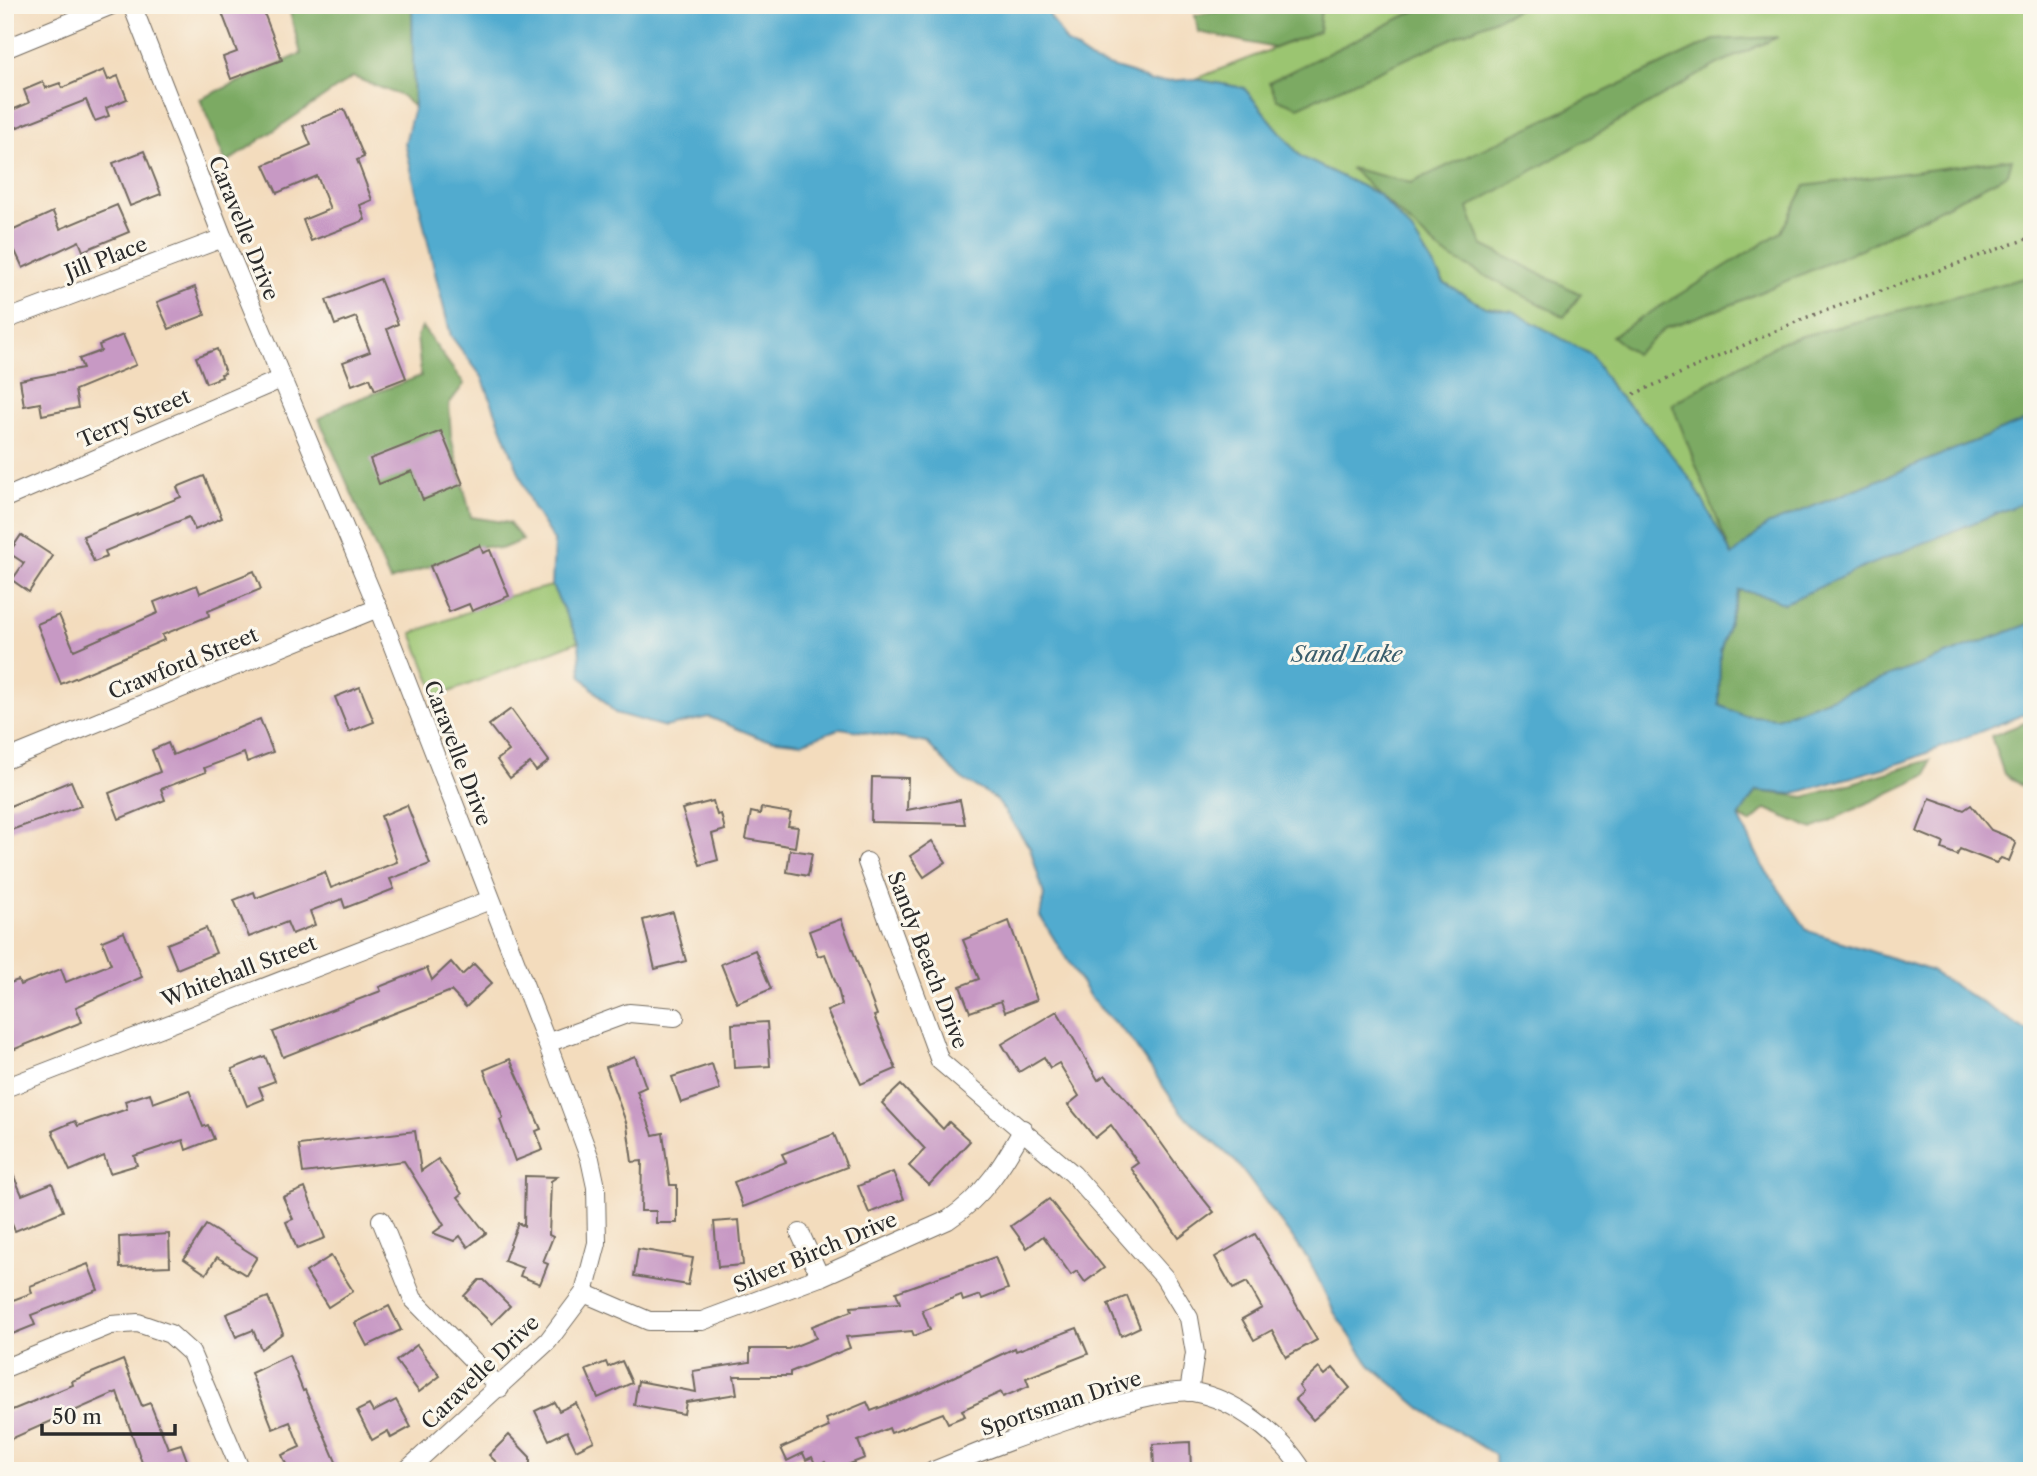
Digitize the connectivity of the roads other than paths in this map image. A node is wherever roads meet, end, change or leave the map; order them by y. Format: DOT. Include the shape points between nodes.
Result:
graph roads {
  1 [pos="112,5"];
  2 [pos="132,5"];
  3 [pos="5,49"];
  4 [pos="223,238"];
  5 [pos="5,320"];
  6 [pos="281,379"];
  7 [pos="5,498"];
  8 [pos="378,608"];
  9 [pos="5,760"];
  10 [pos="867,862"];
  11 [pos="490,900"];
  12 [pos="675,1017"];
  13 [pos="547,1043"];
  14 [pos="5,1088"];
  15 [pos="1023,1129"];
  16 [pos="381,1220"];
  17 [pos="800,1233"];
  18 [pos="820,1277"];
  19 [pos="584,1293"];
  20 [pos="5,1368"];
  21 [pos="500,1388"];
  22 [pos="1189,1392"];
  23 [pos="241,1471"];
  24 [pos="406,1471"];
  25 [pos="933,1471"];
  26 [pos="1303,1471"];
  1 -- 3 [label="street"];
  2 -- 4 [label="street, Caravelle Drive"];
  4 -- 5 [label="street, Jill Place"];
  4 -- 6 [label="street, Caravelle Drive"];
  6 -- 7 [label="street, Terry Street"];
  6 -- 8 [label="street, Caravelle Drive"];
  8 -- 9 [label="street, Crawford Street"];
  8 -- 11 [label="street, Caravelle Drive"];
  10 -- 15 [label="street, Sandy Beach Drive" via="940,1061"];
  11 -- 13 [label="street, Caravelle Drive"];
  11 -- 14 [label="street, Whitehall Street"];
  12 -- 13 [label="street" via="629,1013"];
  13 -- 19 [label="street, Caravelle Drive" via="596,1186 597,1243"];
  15 -- 18 [label="street, Silver Birch Drive" via="1002,1166 970,1205 948,1220"];
  15 -- 22 [label="street, Sandy Beach Drive" via="1073,1174 1164,1277 1189,1318 1195,1353"];
  16 -- 21 [label="street" via="413,1299"];
  17 -- 18 [label="street"];
  18 -- 19 [label="street, Silver Birch Drive" via="743,1308 681,1323 649,1321"];
  19 -- 21 [label="street, Caravelle Drive" via="548,1341"];
  20 -- 23 [label="street" via="111,1325 138,1323 170,1334 191,1353"];
  21 -- 24 [label="street, Caravelle Drive"];
  22 -- 25 [label="street, Sportsman Drive" via="1129,1401"];
  22 -- 26 [label="street, Sportsman Drive" via="1213,1397 1254,1420"];
}
